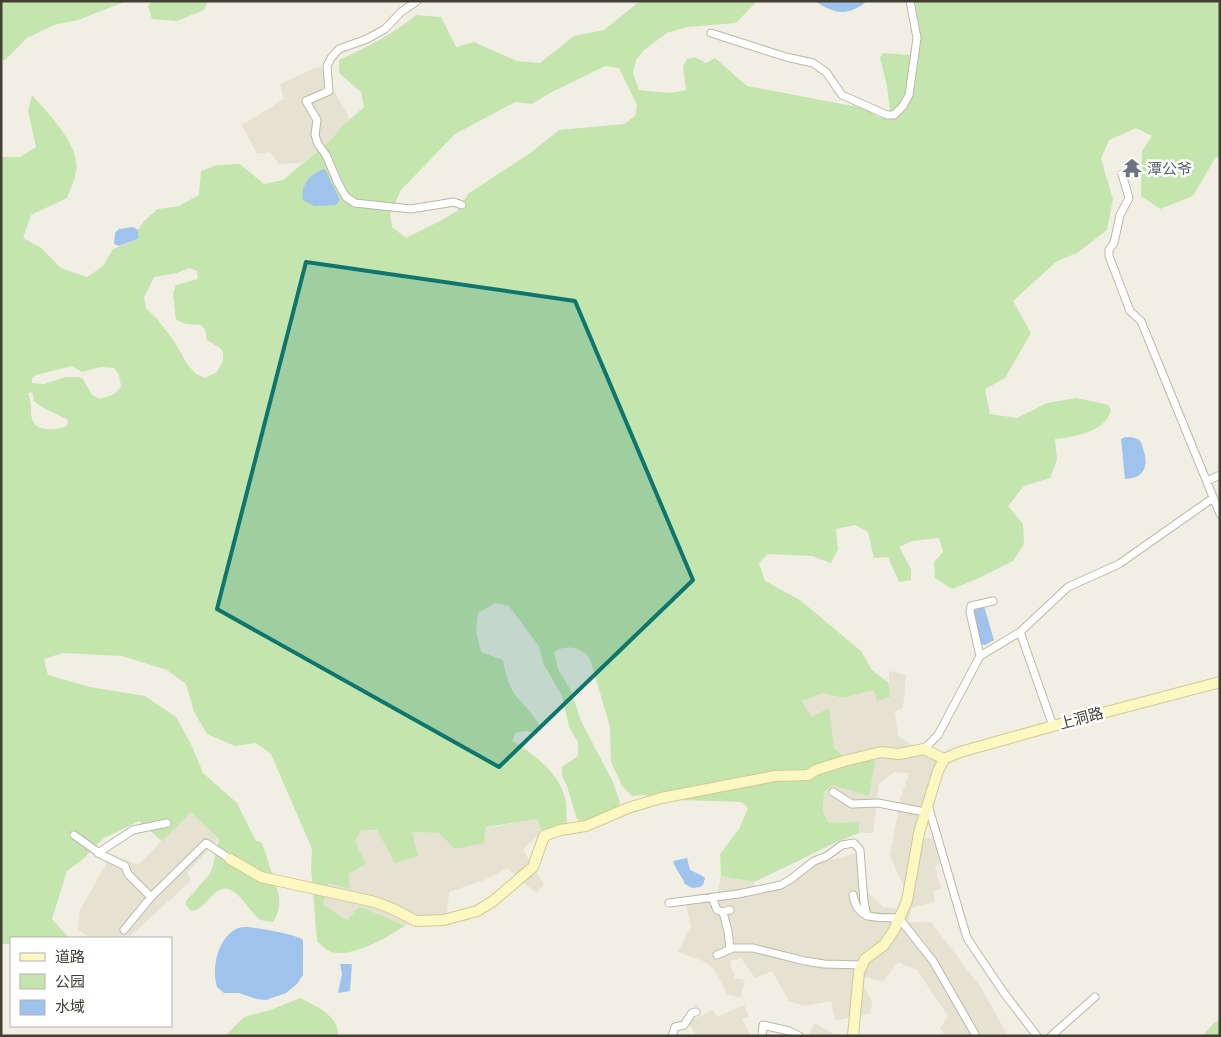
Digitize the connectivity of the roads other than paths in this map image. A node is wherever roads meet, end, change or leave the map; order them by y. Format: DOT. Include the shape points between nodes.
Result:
graph roads {
  1 [pos="418,1"];
  2 [pos="910,1"];
  3 [pos="711,33"];
  4 [pos="1132,168"];
  5 [pos="462,205"];
  6 [pos="1220,475"];
  7 [pos="1207,481"];
  8 [pos="1213,498"];
  9 [pos="1220,514"];
  10 [pos="993,600"];
  11 [pos="1020,632"];
  12 [pos="980,656"];
  13 [pos="1220,682"];
  14 [pos="1053,726"];
  15 [pos="924,749"];
  16 [pos="944,759"];
  17 [pos="833,792"];
  18 [pos="927,808"];
  19 [pos="167,823"];
  20 [pos="74,835"];
  21 [pos="98,853"];
  22 [pos="230,859"];
  23 [pos="853,895"];
  24 [pos="151,897"];
  25 [pos="712,897"];
  26 [pos="669,903"];
  27 [pos="867,916"];
  28 [pos="899,918"];
  29 [pos="124,930"];
  30 [pos="730,949"];
  31 [pos="717,955"];
  32 [pos="862,965"];
  33 [pos="1095,997"];
  34 [pos="696,1012"];
  35 [pos="975,1034"];
  36 [pos="672,1036"];
  37 [pos="762,1036"];
  38 [pos="798,1036"];
  39 [pos="853,1036"];
  40 [pos="1037,1036"];
  41 [pos="1051,1036"];
  1 -- 5 [label="street" via="401,12 385,30 339,49 328,66 329,91 306,100 317,120 315,135 318,144 346,197 355,203 411,209 454,202"];
  2 -- 3 [label="street" via="917,38 909,95 904,106 894,115 887,115 842,95 826,72 813,62 786,57"];
  4 -- 7 [label="street" via="1132,174 1122,174 1129,198 1120,215 1109,256 1125,300 1140,321"];
  6 -- 7 [label="street"];
  7 -- 8 [label="street"];
  8 -- 9 [label="street"];
  8 -- 11 [label="street" via="1120,564 1068,587"];
  10 -- 12 [label="street" via="971,606"];
  11 -- 12 [label="street"];
  11 -- 14 [label="street"];
  12 -- 15 [label="street" via="938,735"];
  13 -- 14 [label="street, 上洞路"];
  14 -- 16 [label="street, 上洞路"];
  15 -- 16 [label="street"];
  15 -- 22 [label="street" via="899,754 881,752 808,775 775,776 661,798 586,826 560,830 544,836 532,867 492,902 444,920 416,921 375,902 261,877"];
  16 -- 18 [label="street"];
  17 -- 18 [label="street" via="852,804"];
  18 -- 28 [label="street" via="918,833 907,901"];
  18 -- 40 [label="street" via="967,938"];
  19 -- 21 [label="street" via="133,830"];
  20 -- 21 [label="street"];
  21 -- 24 [label="street" via="125,866 128,874"];
  22 -- 24 [label="street" via="206,843"];
  23 -- 27 [label="street" via="858,910"];
  24 -- 29 [label="street"];
  25 -- 26 [label="street"];
  25 -- 27 [label="street" via="781,885 814,861 842,845 854,843 860,850"];
  25 -- 30 [label="street" via="717,910 727,911"];
  27 -- 28 [label="street"];
  28 -- 32 [label="street" via="884,945"];
  28 -- 35 [label="street" via="933,961"];
  30 -- 31 [label="street"];
  30 -- 32 [label="street" via="753,948 824,964"];
  32 -- 39 [label="street"];
  33 -- 41 [label="street"];
  34 -- 36 [label="street" via="684,1025 675,1027"];
  37 -- 38 [label="street" via="763,1025"];
}
